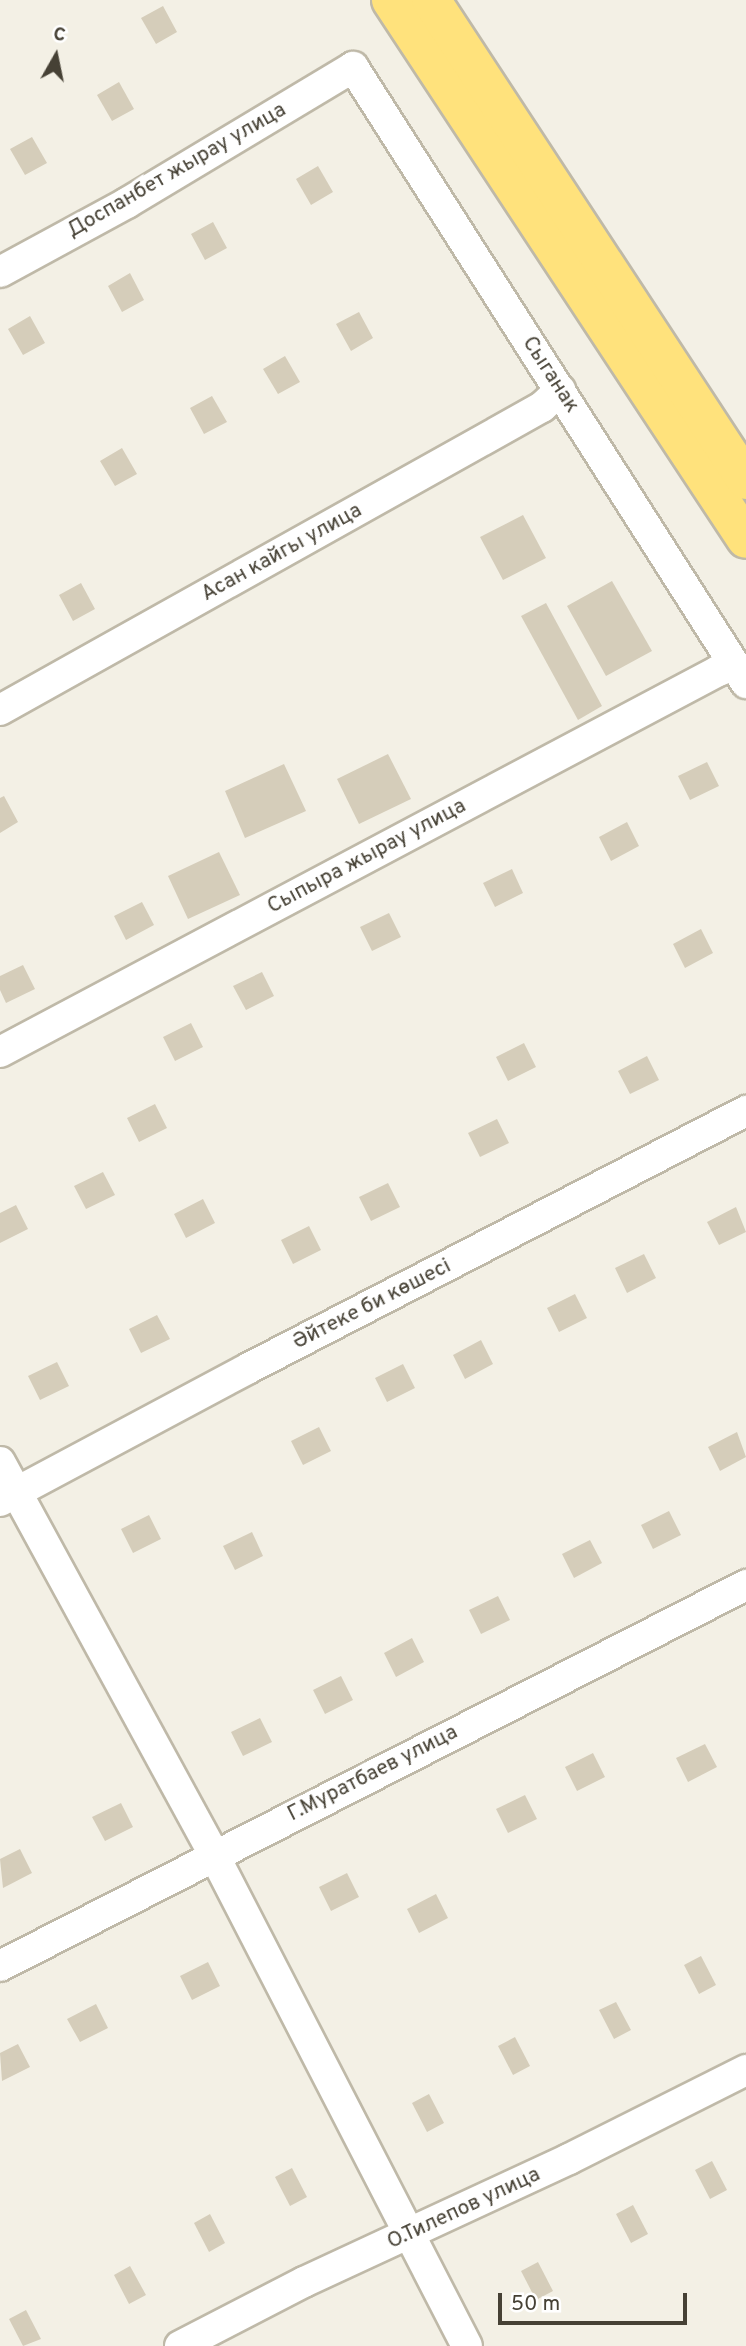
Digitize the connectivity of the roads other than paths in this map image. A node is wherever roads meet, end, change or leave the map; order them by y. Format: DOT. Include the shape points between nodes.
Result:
graph roads {
  1 [pos="391,0"];
  2 [pos="431,0"];
  3 [pos="353,67"];
  4 [pos="0,272"];
  5 [pos="560,390"];
  6 [pos="746,480"];
  7 [pos="746,539"];
  8 [pos="740,674"];
  9 [pos="0,710"];
  10 [pos="0,1052"];
  11 [pos="746,1111"];
  12 [pos="0,1462"];
  13 [pos="8,1497"];
  14 [pos="746,1585"];
  15 [pos="214,1855"];
  16 [pos="0,1966"];
  17 [pos="746,2070"];
  18 [pos="411,2234"];
  19 [pos="180,2346"];
  20 [pos="467,2346"];
  1 -- 7 [label="highway"];
  2 -- 6 [label="highway"];
  3 -- 4 [label="street, Доспанбет жырау улица" via="127,203"];
  3 -- 5 [label="street, Сыганак"];
  5 -- 8 [label="street, Сыганак"];
  5 -- 9 [label="street, Асан кайгы улица" via="542,407"];
  8 -- 10 [label="street, Сыпыра жырау улица" via="718,671"];
  11 -- 13 [label="street, Әйтеке би көшесі"];
  12 -- 13 [label="street"];
  13 -- 15 [label="street"];
  14 -- 15 [label="street, Г.Муратбаев улица"];
  15 -- 16 [label="street, Г.Муратбаев улица"];
  15 -- 18 [label="street"];
  17 -- 18 [label="street, О.Тилепов улица"];
  18 -- 19 [label="street, О.Тилепов улица"];
  18 -- 20 [label="street"];
}
